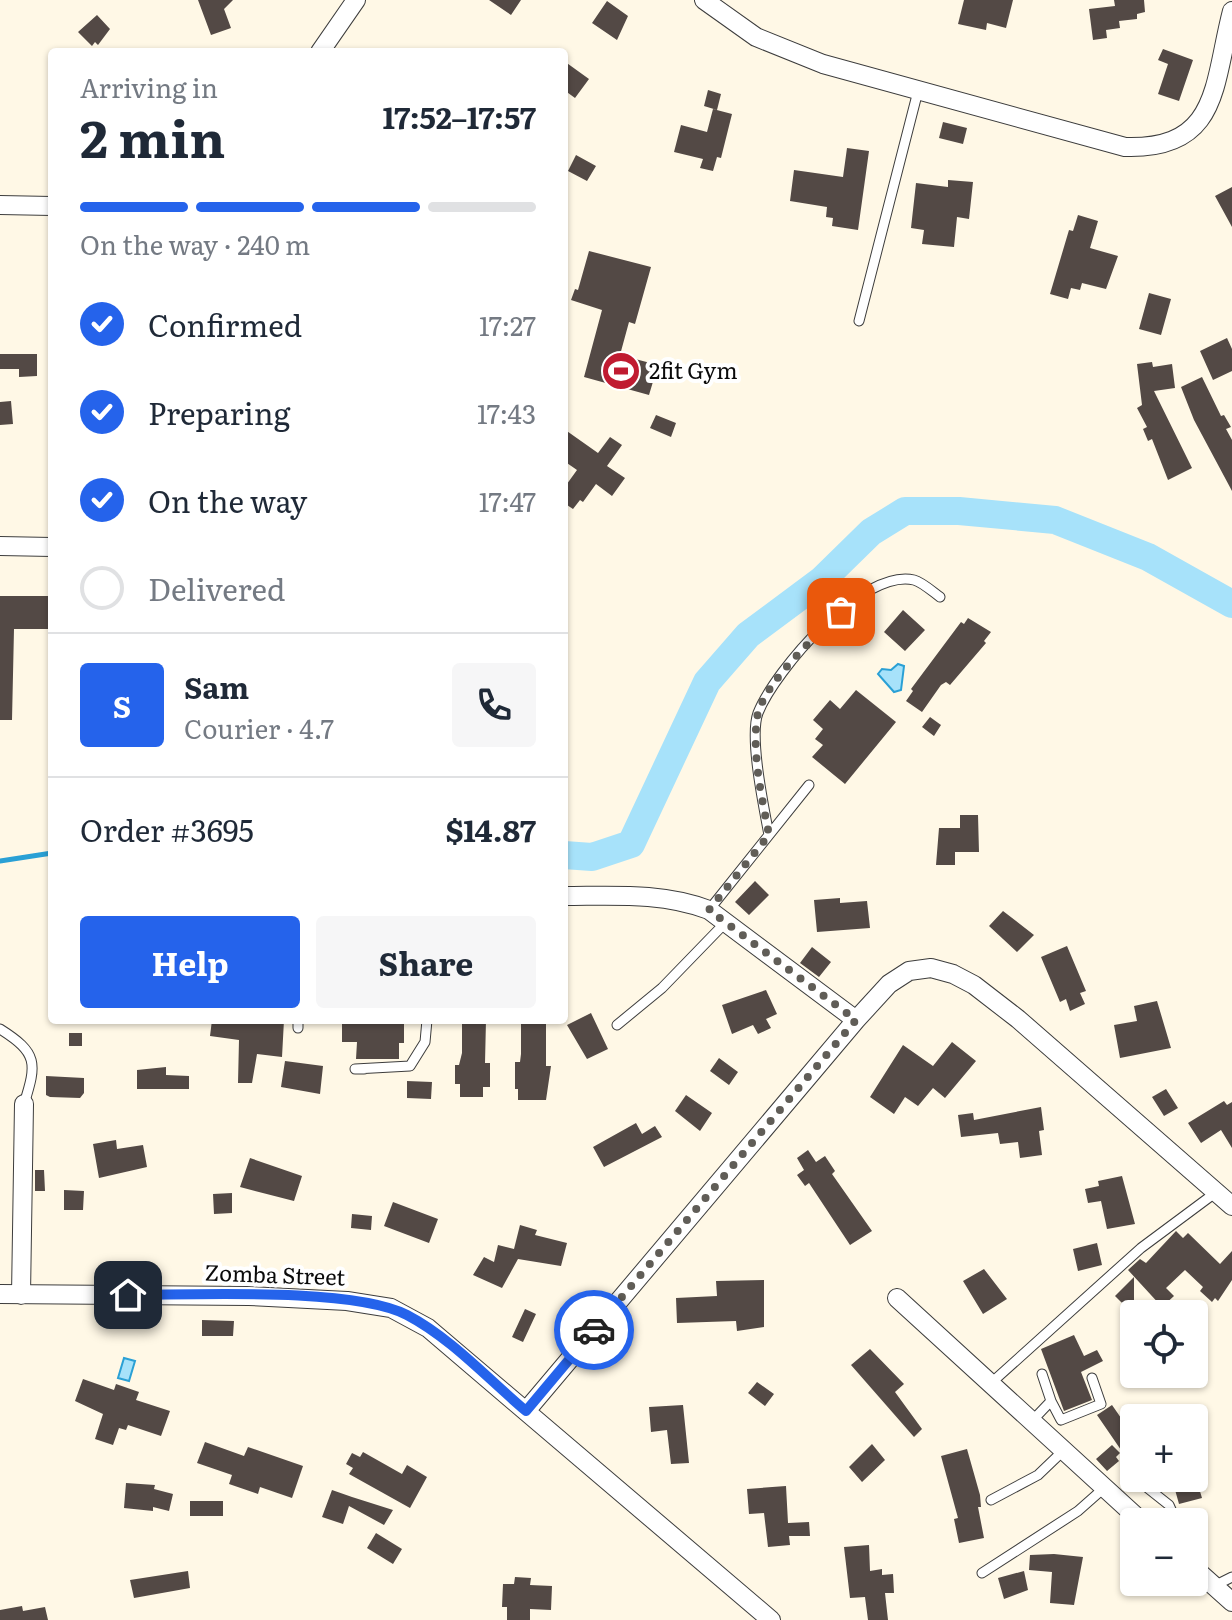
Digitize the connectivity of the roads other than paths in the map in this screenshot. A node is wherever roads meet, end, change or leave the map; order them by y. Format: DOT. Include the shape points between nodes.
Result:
graph roads {
  1 [pos="356,0"];
  2 [pos="704,0"];
  3 [pos="1232,11"];
  4 [pos="323,48"];
  5 [pos="918,91"];
  6 [pos="0,205"];
  7 [pos="48,206"];
  8 [pos="859,321"];
  9 [pos="0,546"];
  10 [pos="48,547"];
  11 [pos="940,597"];
  12 [pos="809,785"];
  13 [pos="769,835"];
  14 [pos="568,896"];
  15 [pos="709,910"];
  16 [pos="725,923"];
  17 [pos="856,1020"];
  18 [pos="427,1024"];
  19 [pos="617,1025"];
  20 [pos="0,1029"];
  21 [pos="364,1069"];
  22 [pos="24,1104"];
  23 [pos="1215,1193"];
  24 [pos="1232,1206"];
  25 [pos="0,1294"];
  26 [pos="21,1295"];
  27 [pos="897,1298"];
  28 [pos="1042,1374"];
  29 [pos="1092,1378"];
  30 [pos="989,1385"];
  31 [pos="1051,1401"];
  32 [pos="526,1411"];
  33 [pos="1031,1422"];
  34 [pos="1063,1451"];
  35 [pos="1104,1488"];
  36 [pos="1153,1492"];
  37 [pos="991,1500"];
  38 [pos="1126,1508"];
  39 [pos="1170,1508"];
  40 [pos="982,1573"];
  41 [pos="1232,1577"];
  42 [pos="1208,1581"];
  43 [pos="1214,1586"];
  44 [pos="1232,1602"];
  45 [pos="771,1620"];
  1 -- 4 [label="street"];
  2 -- 5 [label="street" via="756,37 790,52"];
  3 -- 5 [label="street" via="1206,112 1185,137 1158,146 1125,147"];
  5 -- 8 [label="lane"];
  6 -- 7 [label="street"];
  9 -- 10 [label="street"];
  11 -- 13 [label="lane" via="914,580 876,584 788,662 757,715 759,784"];
  12 -- 13 [label="lane"];
  13 -- 15 [label="lane"];
  14 -- 15 [label="street" via="648,896"];
  15 -- 16 [label="street"];
  16 -- 17 [label="street"];
  16 -- 19 [label="lane"];
  17 -- 23 [label="street" via="889,984 909,971 931,968 953,974 1018,1019"];
  17 -- 32 [label="street"];
  18 -- 21 [label="lane" via="425,1042 410,1066 355,1069"];
  20 -- 22 [label="lane" via="31,1055 34,1067"];
  22 -- 26 [label="street"];
  23 -- 24 [label="street"];
  23 -- 30 [label="lane" via="1097,1285"];
  25 -- 26 [label="street, Zomba Street"];
  26 -- 32 [label="street, Zomba Street" via="249,1296 377,1304 428,1328"];
  27 -- 30 [label="street"];
  28 -- 31 [label="lane"];
  29 -- 31 [label="lane" via="1101,1404 1061,1420"];
  30 -- 33 [label="street"];
  31 -- 33 [label="lane"];
  32 -- 45 [label="street, Zomba Street"];
  33 -- 34 [label="street"];
  34 -- 35 [label="street"];
  34 -- 37 [label="lane" via="1038,1475"];
  35 -- 38 [label="street"];
  35 -- 40 [label="lane" via="1078,1511"];
  36 -- 39 [label="lane"];
  41 -- 43 [label="lane"];
  42 -- 43 [label="street"];
  43 -- 44 [label="street"];
}
